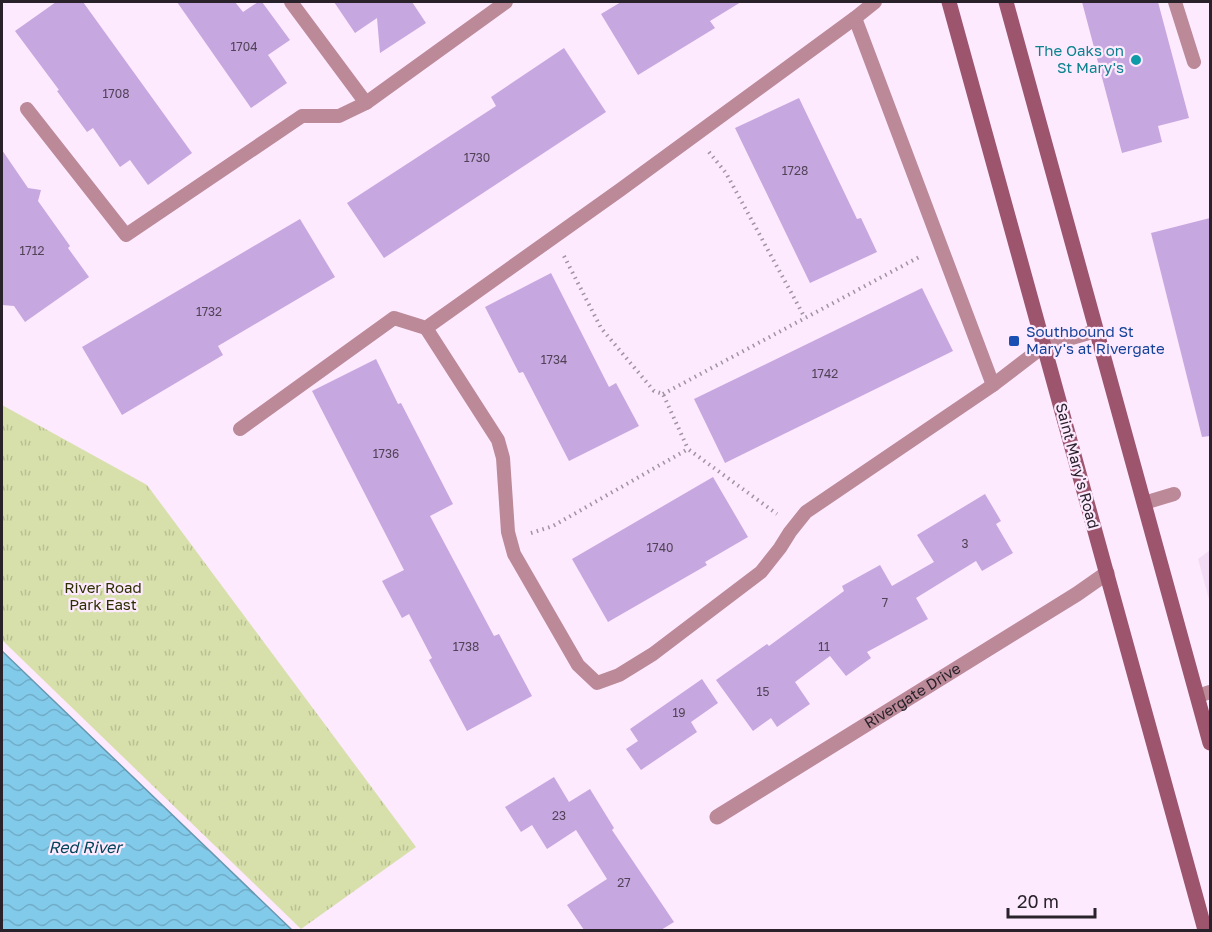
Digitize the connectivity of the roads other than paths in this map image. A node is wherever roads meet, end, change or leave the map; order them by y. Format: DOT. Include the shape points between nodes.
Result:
graph roads {
  1 [pos="291,2"];
  2 [pos="506,2"];
  3 [pos="874,2"];
  4 [pos="949,2"];
  5 [pos="1005,2"];
  6 [pos="1174,2"];
  7 [pos="855,18"];
  8 [pos="1194,62"];
  9 [pos="366,103"];
  10 [pos="27,109"];
  11 [pos="426,328"];
  12 [pos="1096,331"];
  13 [pos="1044,346"];
  14 [pos="993,385"];
  15 [pos="240,429"];
  16 [pos="1174,494"];
  17 [pos="1144,503"];
  18 [pos="1107,573"];
  19 [pos="1204,694"];
  20 [pos="1210,743"];
  21 [pos="717,817"];
  22 [pos="1205,930"];
  1 -- 9 [label="lane"];
  2 -- 9 [label="lane"];
  3 -- 7 [label="lane"];
  4 -- 13 [label="main road, Saint Mary's Road"];
  5 -- 12 [label="main road"];
  6 -- 8 [label="lane"];
  7 -- 11 [label="lane"];
  7 -- 14 [label="lane"];
  9 -- 10 [label="lane" via="339,116 302,116 126,235"];
  11 -- 14 [label="lane" via="498,440 514,554 578,665 597,683 619,675 653,654 761,572 806,512"];
  11 -- 15 [label="lane" via="394,318"];
  12 -- 13 [label="lane"];
  12 -- 17 [label="main road"];
  13 -- 14 [label="lane"];
  13 -- 18 [label="main road, Saint Mary's Road"];
  16 -- 17 [label="lane"];
  17 -- 19 [label="main road"];
  18 -- 21 [label="street, Rivergate Drive"];
  18 -- 22 [label="main road, Saint Mary's Road"];
  19 -- 20 [label="main road"];
}
